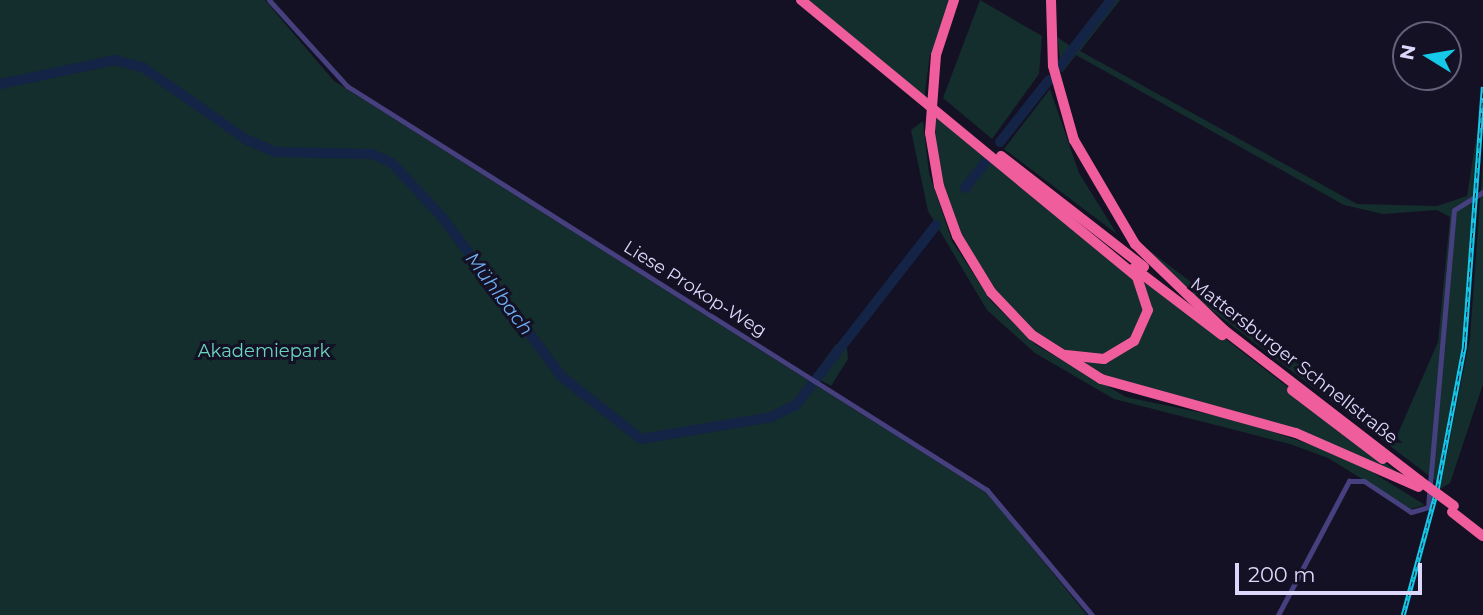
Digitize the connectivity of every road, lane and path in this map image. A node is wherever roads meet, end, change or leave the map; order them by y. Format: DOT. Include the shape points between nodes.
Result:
graph roads {
  1 [pos="269,0"];
  2 [pos="800,0"];
  3 [pos="954,0"];
  4 [pos="1051,0"];
  5 [pos="976,141"];
  6 [pos="1023,182"];
  7 [pos="1483,192"];
  8 [pos="1224,330"];
  9 [pos="1056,351"];
  10 [pos="1420,484"];
  11 [pos="1453,509"];
  12 [pos="1483,528"];
  13 [pos="1483,536"];
  14 [pos="1092,615"];
  15 [pos="1278,615"];
  1 -- 14 [label="street, Liese Prokop-Weg" via="347,86 993,495"];
  2 -- 5 [label="highway"];
  3 -- 9 [label="highway, Mattersburger Schnellstraße, bridge" via="936,55 930,134 944,205 967,256 1009,312"];
  4 -- 8 [label="highway, Mattersburger Schnellstraße" via="1056,79 1079,150 1113,215 1159,271"];
  5 -- 6 [label="highway"];
  5 -- 8 [label="highway"];
  6 -- 9 [label="highway" via="1132,272 1146,296 1145,325 1120,353 1093,360"];
  6 -- 10 [label="highway"];
  7 -- 15 [label="street" via="1454,210 1428,507 1411,512 1364,481 1345,484"];
  8 -- 10 [label="highway, Mattersburger Schnellstraße"];
  9 -- 10 [label="highway, Mattersburger Schnellstraße" via="1101,379 1296,433"];
  10 -- 11 [label="highway, Mattersburger Schnellstraße"];
  11 -- 12 [label="highway, Mattersburger Schnellstraße"];
  11 -- 13 [label="highway, Mattersburger Schnellstraße"];
}
